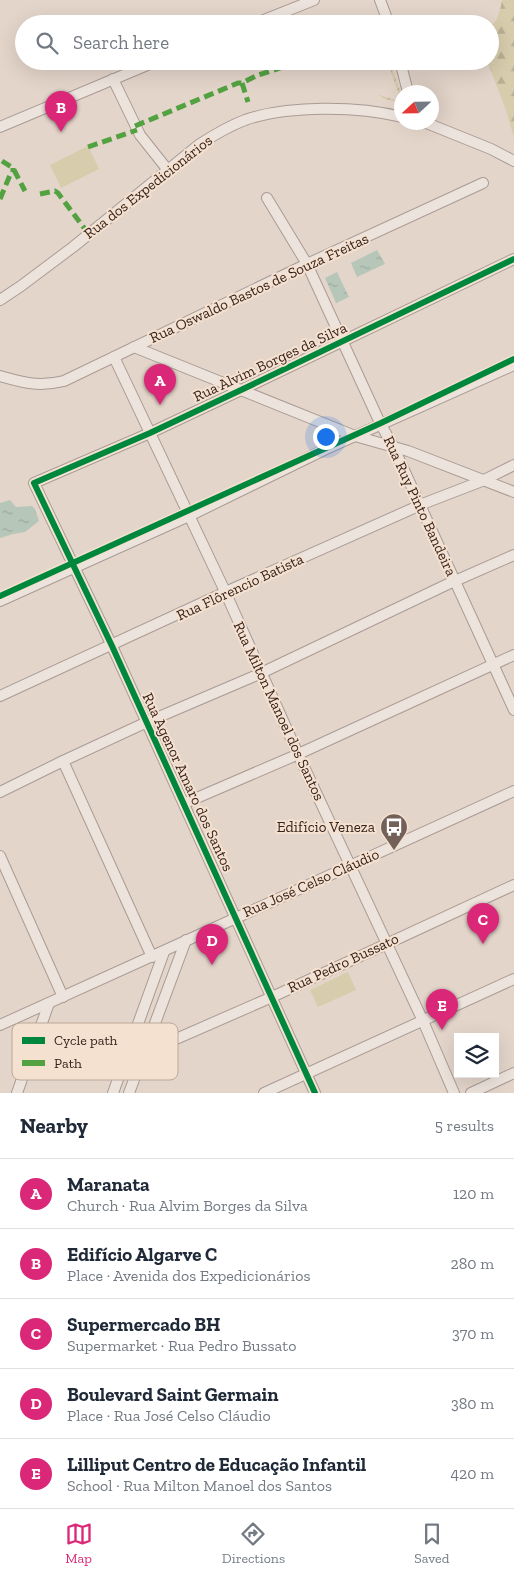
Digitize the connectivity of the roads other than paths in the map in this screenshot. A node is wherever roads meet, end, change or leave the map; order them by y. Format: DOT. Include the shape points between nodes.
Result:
graph roads {
  1 [pos="314,0"];
  2 [pos="380,0"];
  3 [pos="276,15"];
  4 [pos="386,15"];
  5 [pos="134,70"];
  6 [pos="402,70"];
  7 [pos="112,79"];
  8 [pos="406,85"];
  9 [pos="394,115"];
  10 [pos="0,127"];
  11 [pos="439,127"];
  12 [pos="514,161"];
  13 [pos="167,169"];
  14 [pos="483,183"];
  15 [pos="266,198"];
  16 [pos="514,259"];
  17 [pos="307,264"];
  18 [pos="0,300"];
  19 [pos="342,342"];
  20 [pos="134,347"];
  21 [pos="114,357"];
  22 [pos="514,365"];
  23 [pos="0,376"];
  24 [pos="241,390"];
  25 [pos="382,425"];
  26 [pos="150,433"];
  27 [pos="355,436"];
  28 [pos="394,446"];
  29 [pos="514,465"];
  30 [pos="482,481"];
  31 [pos="34,483"];
  32 [pos="514,492"];
  33 [pos="420,506"];
  34 [pos="189,516"];
  35 [pos="514,555"];
  36 [pos="74,567"];
  37 [pos="454,581"];
  38 [pos="226,593"];
  39 [pos="0,601"];
  40 [pos="112,646"];
  41 [pos="514,655"];
  42 [pos="493,664"];
  43 [pos="262,673"];
  44 [pos="0,696"];
  45 [pos="514,710"];
  46 [pos="147,722"];
  47 [pos="298,754"];
  48 [pos="63,761"];
  49 [pos="514,791"];
  50 [pos="0,792"];
  51 [pos="185,803"];
  52 [pos="0,856"];
  53 [pos="351,865"];
  54 [pos="514,885"];
  55 [pos="236,917"];
  56 [pos="186,940"];
  57 [pos="386,943"];
  58 [pos="164,952"];
  59 [pos="152,957"];
  60 [pos="514,979"];
  61 [pos="170,985"];
  62 [pos="63,997"];
  63 [pos="272,997"];
  64 [pos="49,1003"];
  65 [pos="423,1021"];
  66 [pos="42,1023"];
  67 [pos="138,1023"];
  68 [pos="155,1023"];
  69 [pos="0,1025"];
  70 [pos="178,1038"];
  71 [pos="306,1074"];
  72 [pos="514,1074"];
  73 [pos="22,1080"];
  74 [pos="118,1080"];
  75 [pos="134,1080"];
  76 [pos="17,1093"];
  77 [pos="113,1093"];
  78 [pos="129,1093"];
  79 [pos="264,1093"];
  80 [pos="315,1093"];
  81 [pos="454,1093"];
  82 [pos="471,1093"];
  1 -- 3 [label="street"];
  2 -- 4 [label="street"];
  5 -- 7 [label="street"];
  6 -- 8 [label="street"];
  7 -- 10 [label="street"];
  7 -- 13 [label="street" via="140,135"];
  9 -- 13 [label="street, Rua dos Expedicionários" via="350,108 268,114 221,131"];
  11 -- 12 [label="street"];
  13 -- 18 [label="street, Rua dos Expedicionários" via="73,247"];
  14 -- 17 [label="street, Rua Oswaldo Bastos de Souza Freitas"];
  15 -- 17 [label="street, Rua Ruy Pinto Bandeira"];
  16 -- 19 [label="street, Rua Alvim Borges da Silva"];
  17 -- 19 [label="street, Rua Ruy Pinto Bandeira"];
  17 -- 20 [label="street, Rua Oswaldo Bastos de Souza Freitas"];
  19 -- 24 [label="street, Rua Alvim Borges da Silva"];
  19 -- 25 [label="street, Rua Ruy Pinto Bandeira"];
  20 -- 21 [label="street, Rua Oswaldo Bastos de Souza Freitas"];
  20 -- 24 [label="street"];
  21 -- 23 [label="street, Rua Oswaldo Bastos de Souza Freitas" via="64,381 47,385 33,385"];
  21 -- 26 [label="street, Rua Milton Manoel dos Santos"];
  22 -- 25 [label="street"];
  24 -- 26 [label="street, Rua Alvim Borges da Silva"];
  24 -- 27 [label="street"];
  25 -- 27 [label="street"];
  25 -- 28 [label="street, Rua Ruy Pinto Bandeira"];
  26 -- 31 [label="street, Rua Alvim Borges da Silva"];
  26 -- 34 [label="street, Rua Milton Manoel dos Santos"];
  27 -- 28 [label="street"];
  27 -- 34 [label="street"];
  28 -- 30 [label="street"];
  28 -- 33 [label="street, Rua Ruy Pinto Bandeira"];
  29 -- 30 [label="street, Rua Flôrencio Batista"];
  30 -- 32 [label="street"];
  30 -- 33 [label="street, Rua Flôrencio Batista"];
  31 -- 36 [label="street, Rua Agenor Amaro dos Santos"];
  33 -- 37 [label="street, Rua Ruy Pinto Bandeira"];
  33 -- 38 [label="street, Rua Flôrencio Batista"];
  34 -- 36 [label="street"];
  34 -- 38 [label="street, Rua Milton Manoel dos Santos"];
  35 -- 37 [label="street"];
  36 -- 39 [label="street"];
  36 -- 40 [label="street, Rua Agenor Amaro dos Santos"];
  37 -- 42 [label="street, Rua Ruy Pinto Bandeira"];
  37 -- 43 [label="street"];
  38 -- 40 [label="street, Rua Flôrencio Batista"];
  38 -- 43 [label="street, Rua Milton Manoel dos Santos"];
  40 -- 44 [label="street, Rua Flôrencio Batista"];
  40 -- 46 [label="street, Rua Agenor Amaro dos Santos"];
  41 -- 42 [label="street"];
  42 -- 45 [label="street, Rua Ruy Pinto Bandeira"];
  42 -- 47 [label="street"];
  43 -- 46 [label="street"];
  43 -- 47 [label="street, Rua Milton Manoel dos Santos"];
  46 -- 48 [label="street"];
  46 -- 51 [label="street, Rua Agenor Amaro dos Santos"];
  47 -- 51 [label="street"];
  47 -- 53 [label="street, Rua Milton Manoel dos Santos"];
  48 -- 50 [label="street"];
  48 -- 59 [label="street"];
  49 -- 53 [label="street, Rua José Celso Cláudio"];
  51 -- 55 [label="street, Rua Agenor Amaro dos Santos"];
  52 -- 62 [label="street"];
  53 -- 55 [label="street, Rua José Celso Cláudio"];
  53 -- 57 [label="street, Rua Milton Manoel dos Santos"];
  54 -- 57 [label="street, Rua Pedro Bussato"];
  55 -- 56 [label="street, Rua José Celso Cláudio"];
  55 -- 63 [label="street, Rua Agenor Amaro dos Santos"];
  56 -- 58 [label="street, Rua José Celso Cláudio"];
  56 -- 61 [label="street"];
  57 -- 63 [label="street, Rua Pedro Bussato"];
  57 -- 65 [label="street, Rua Milton Manoel dos Santos"];
  58 -- 59 [label="street, Rua José Celso Cláudio"];
  58 -- 61 [label="street" via="172,967"];
  58 -- 67 [label="street"];
  59 -- 62 [label="street, Rua José Celso Cláudio"];
  60 -- 65 [label="street"];
  61 -- 68 [label="street"];
  62 -- 64 [label="street, Rua José Celso Cláudio"];
  63 -- 70 [label="street, Rua Pedro Bussato"];
  63 -- 71 [label="street, Rua Agenor Amaro dos Santos"];
  64 -- 66 [label="street"];
  64 -- 69 [label="street, Rua José Celso Cláudio"];
  65 -- 71 [label="street"];
  65 -- 81 [label="street, Rua Milton Manoel dos Santos"];
  71 -- 79 [label="street"];
  71 -- 80 [label="street, Rua Agenor Amaro dos Santos"];
  72 -- 82 [label="street"];
  73 -- 76 [label="street"];
  74 -- 77 [label="street"];
  75 -- 78 [label="street"];
}
